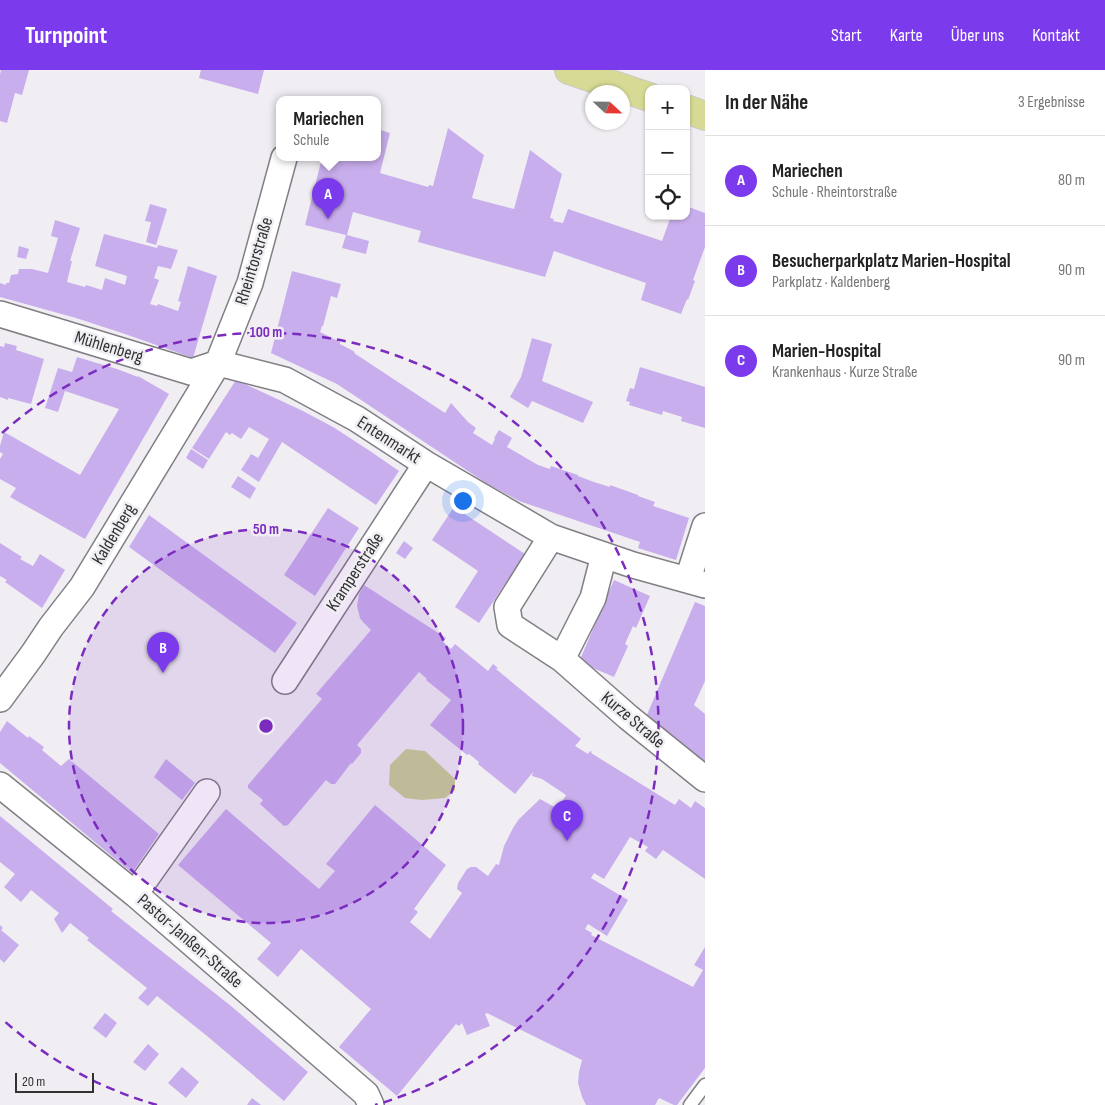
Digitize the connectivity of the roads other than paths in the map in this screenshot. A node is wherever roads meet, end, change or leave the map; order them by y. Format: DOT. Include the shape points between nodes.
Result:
graph roads {
  1 [pos="569,70"];
  2 [pos="645,95"];
  3 [pos="690,110"];
  4 [pos="705,116"];
  5 [pos="283,161"];
  6 [pos="0,314"];
  7 [pos="218,363"];
  8 [pos="426,464"];
  9 [pos="705,526"];
  10 [pos="552,537"];
  11 [pos="604,555"];
  12 [pos="696,582"];
  13 [pos="562,659"];
  14 [pos="285,681"];
  15 [pos="0,699"];
  16 [pos="705,779"];
  17 [pos="0,785"];
  18 [pos="207,792"];
  19 [pos="135,894"];
  20 [pos="705,1085"];
  21 [pos="371,1105"];
  22 [pos="690,1105"];
  1 -- 2 [label="main road"];
  3 -- 4 [label="main road"];
  5 -- 7 [label="street, Rheintorstraße" via="250,283"];
  6 -- 7 [label="street, Mühlenberg" via="191,372"];
  7 -- 8 [label="street, Entenmarkt" via="285,380 356,419"];
  7 -- 15 [label="street, Kaldenberg" via="82,587"];
  8 -- 10 [label="street, Entenmarkt"];
  8 -- 14 [label="street, Kramperstraße"];
  9 -- 12 [label="street"];
  10 -- 11 [label="street, Entenmarkt"];
  10 -- 13 [label="street" via="507,607 510,625"];
  11 -- 12 [label="street, Entenmarkt"];
  11 -- 13 [label="street" via="592,598"];
  13 -- 16 [label="street, Kurze Straße"];
  17 -- 19 [label="street, Pastor-Janßen-Straße"];
  18 -- 19 [label="street"];
  19 -- 21 [label="street, Pastor-Janßen-Straße" via="366,1094"];
  20 -- 22 [label="lane"];
}
